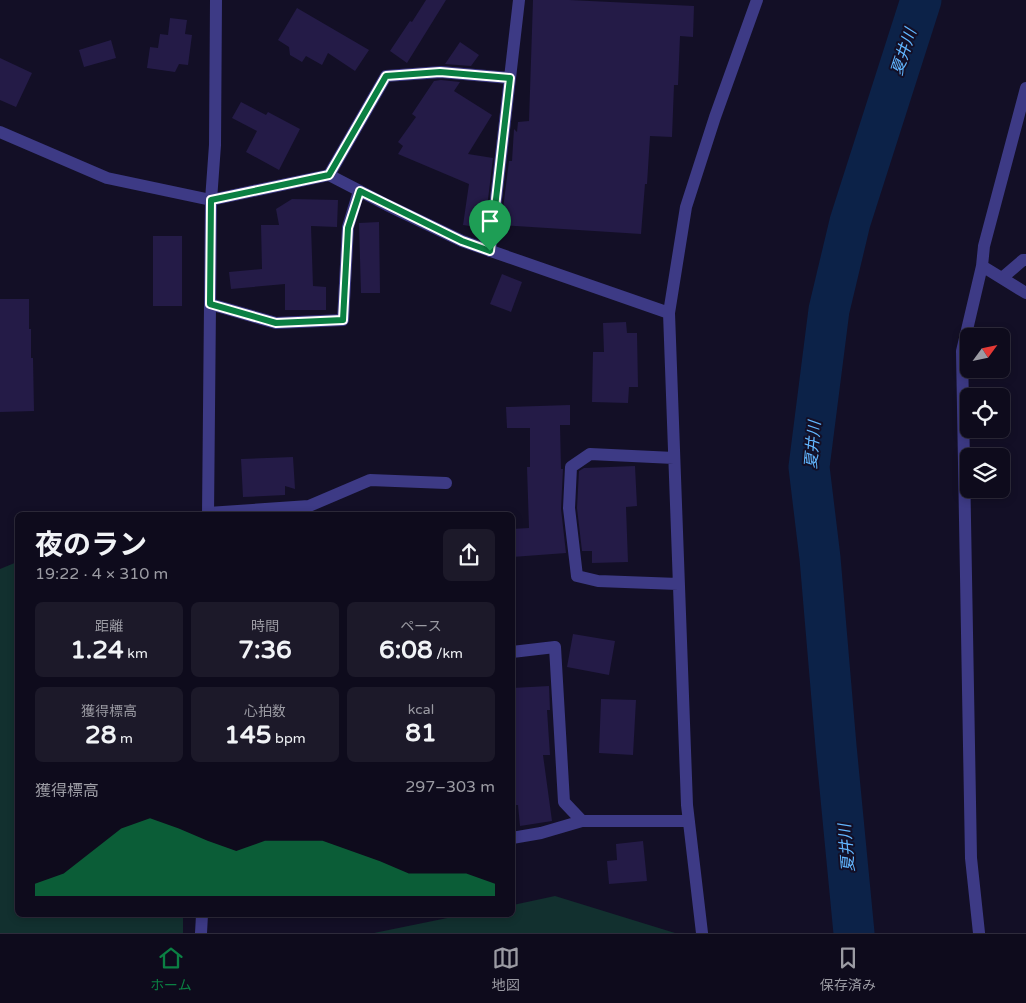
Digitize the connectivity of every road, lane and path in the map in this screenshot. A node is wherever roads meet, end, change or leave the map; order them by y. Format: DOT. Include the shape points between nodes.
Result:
graph roads {
  1 [pos="216,0"];
  2 [pos="518,0"];
  3 [pos="757,0"];
  4 [pos="510,78"];
  5 [pos="1026,88"];
  6 [pos="0,132"];
  7 [pos="329,175"];
  8 [pos="360,191"];
  9 [pos="211,200"];
  10 [pos="490,251"];
  11 [pos="1026,260"];
  12 [pos="982,266"];
  13 [pos="1002,278"];
  14 [pos="1026,293"];
  15 [pos="210,304"];
  16 [pos="668,313"];
  17 [pos="674,458"];
  18 [pos="446,483"];
  19 [pos="208,512"];
  20 [pos="234,512"];
  21 [pos="678,584"];
  22 [pos="515,652"];
  23 [pos="582,821"];
  24 [pos="689,821"];
  25 [pos="515,837"];
  26 [pos="202,917"];
  27 [pos="202,933"];
  28 [pos="702,933"];
  29 [pos="979,933"];
  1 -- 9 [label="street" via="216,145"];
  2 -- 4 [label="street"];
  3 -- 16 [label="street" via="686,207"];
  4 -- 7 [label="street" via="440,72 386,76"];
  4 -- 10 [label="street"];
  5 -- 12 [label="street" via="984,246"];
  6 -- 9 [label="street" via="107,178"];
  7 -- 8 [label="street"];
  7 -- 9 [label="street"];
  8 -- 10 [label="street" via="462,241"];
  8 -- 15 [label="street" via="348,228 343,320 276,323"];
  9 -- 15 [label="street"];
  10 -- 16 [label="street"];
  11 -- 13 [label="street"];
  12 -- 13 [label="street"];
  12 -- 29 [label="street" via="962,351 971,858"];
  13 -- 14 [label="street"];
  15 -- 19 [label="street"];
  16 -- 17 [label="street"];
  17 -- 21 [label="street"];
  17 -- 21 [label="street" via="590,454 571,467 569,508 577,576 598,581"];
  18 -- 20 [label="street" via="370,480 310,506"];
  21 -- 24 [label="street"];
  22 -- 23 [label="street" via="555,647 564,802"];
  23 -- 24 [label="street"];
  23 -- 25 [label="street"];
  24 -- 28 [label="street"];
  26 -- 27 [label="street"];
}
